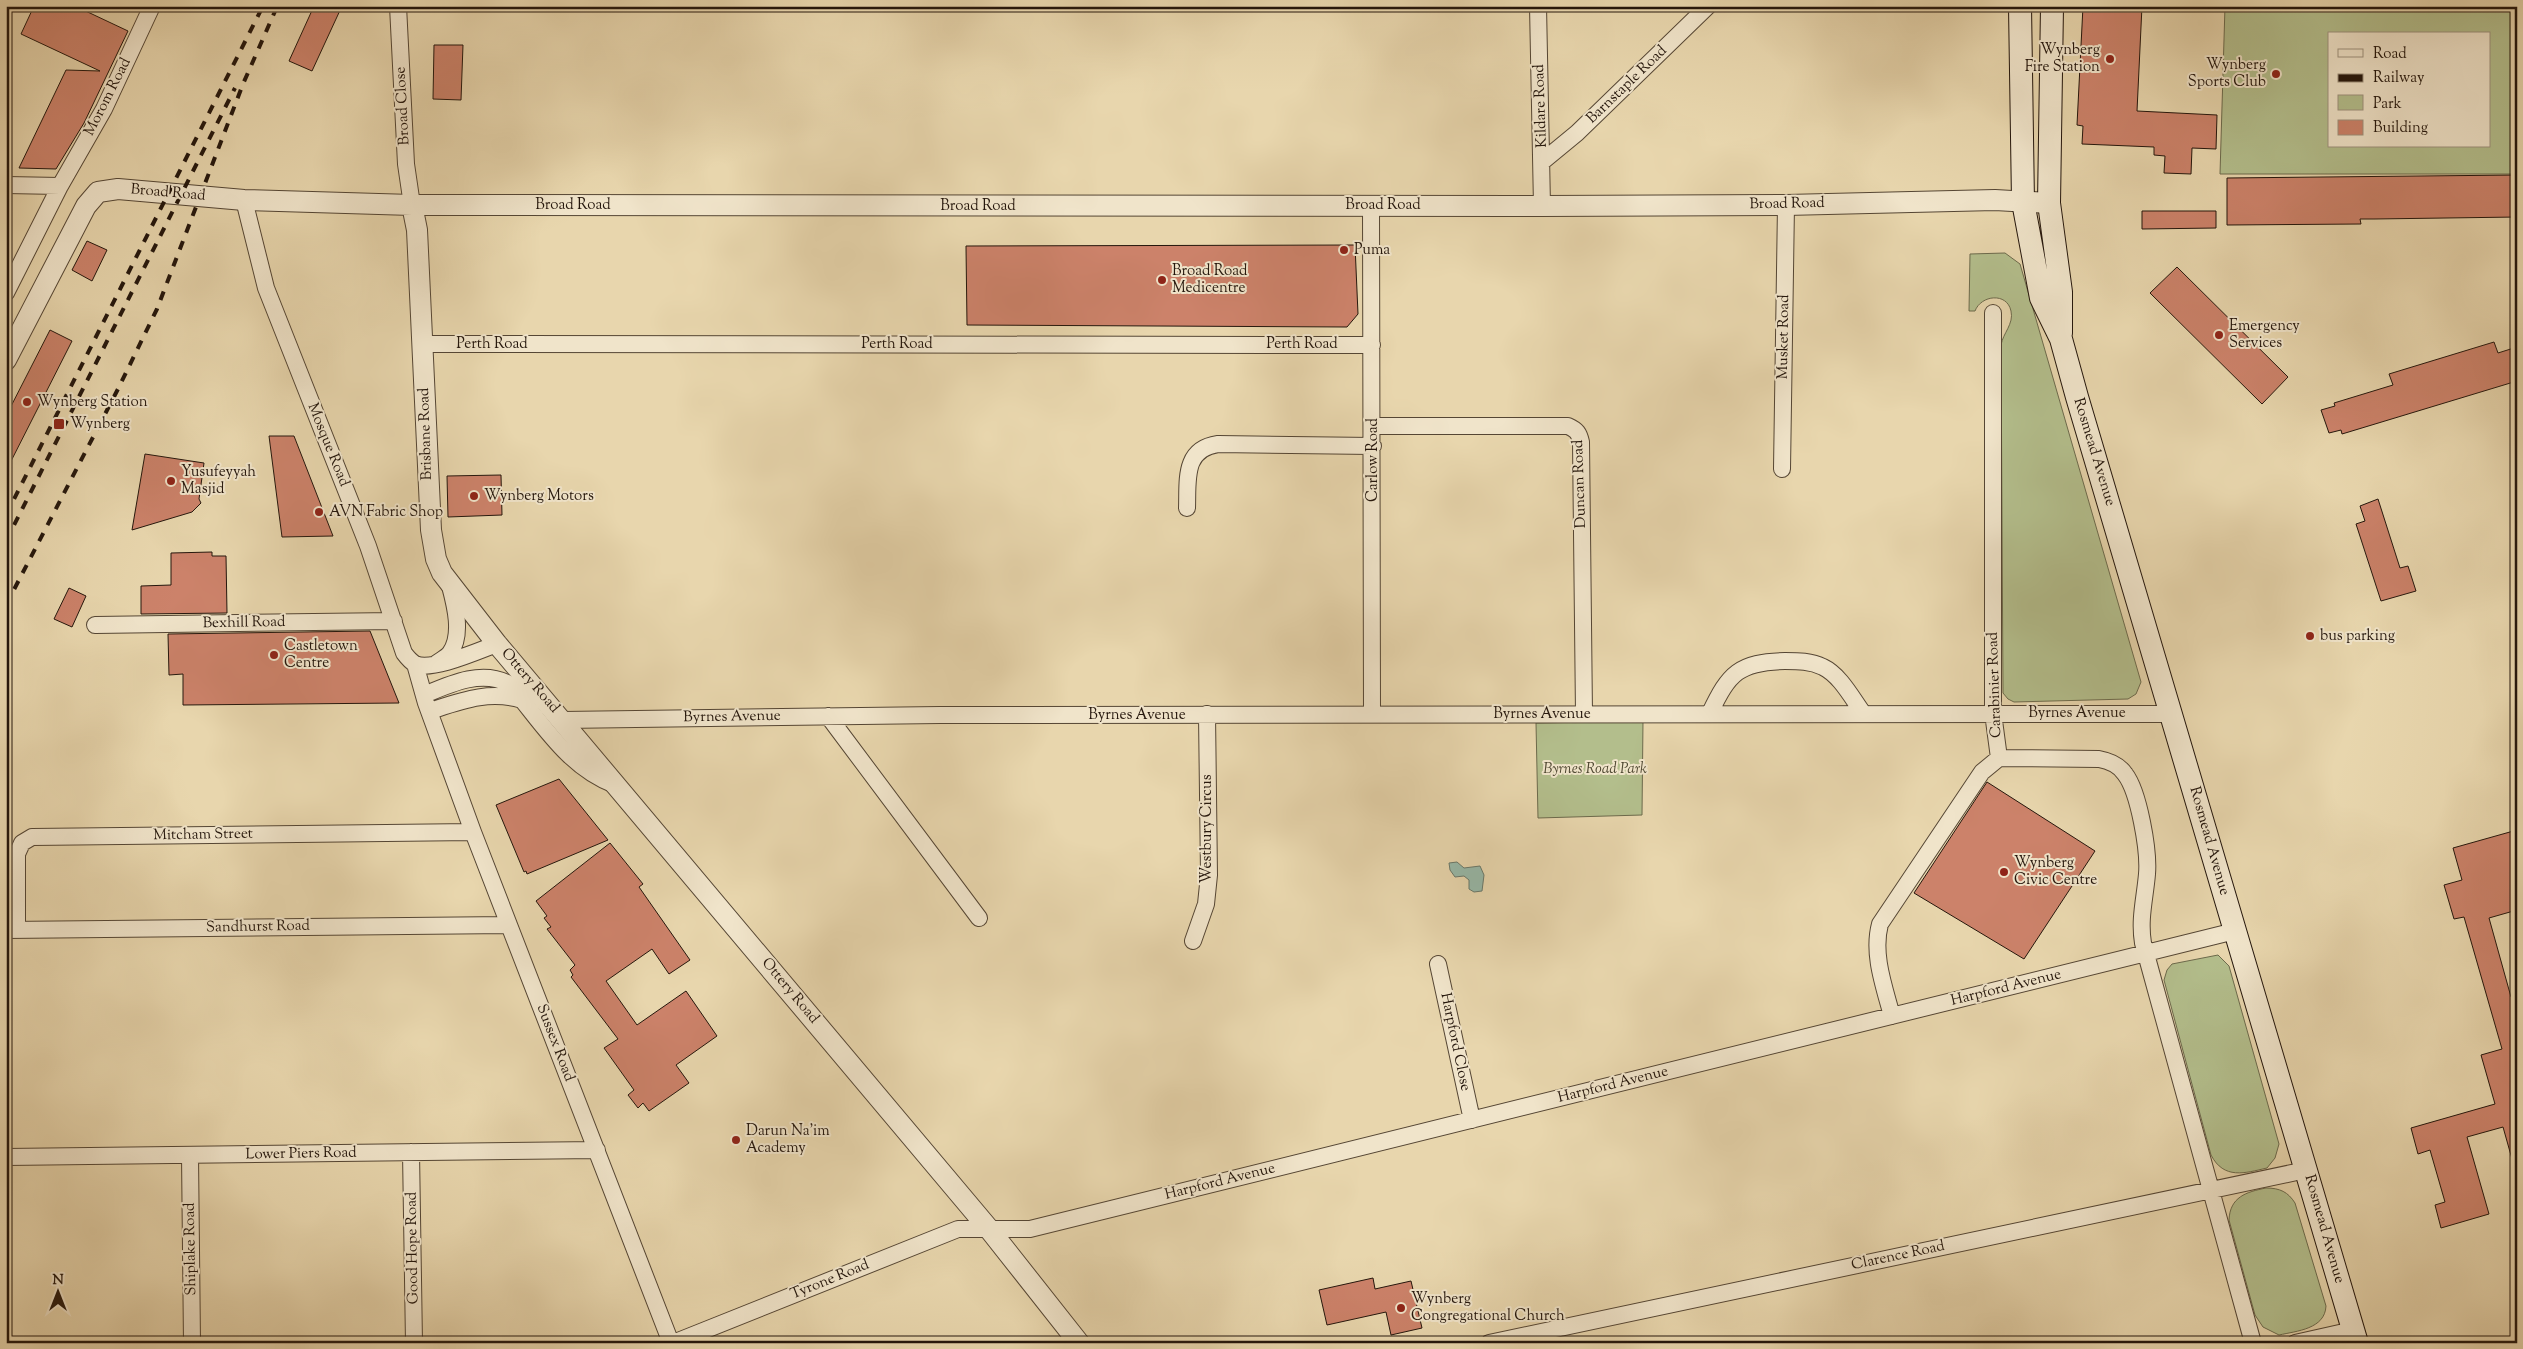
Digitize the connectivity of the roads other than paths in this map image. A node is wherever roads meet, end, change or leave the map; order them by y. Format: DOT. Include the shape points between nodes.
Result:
graph roads {
  1 [pos="152,6"];
  2 [pos="398,6"];
  3 [pos="1538,6"];
  4 [pos="1708,6"];
  5 [pos="2020,6"];
  6 [pos="2052,6"];
  7 [pos="1543,161"];
  8 [pos="6,185"];
  9 [pos="60,186"];
  10 [pos="244,200"];
  11 [pos="2022,202"];
  12 [pos="2049,203"];
  13 [pos="412,205"];
  14 [pos="1371,205"];
  15 [pos="1786,205"];
  16 [pos="1542,206"];
  17 [pos="6,293"];
  18 [pos="1993,313"];
  19 [pos="2061,338"];
  20 [pos="423,344"];
  21 [pos="1372,345"];
  22 [pos="6,360"];
  23 [pos="1373,426"];
  24 [pos="1373,446"];
  25 [pos="1782,469"];
  26 [pos="1186,508"];
  27 [pos="450,584"];
  28 [pos="394,621"];
  29 [pos="95,625"];
  30 [pos="497,644"];
  31 [pos="437,663"];
  32 [pos="415,664"];
  33 [pos="424,695"];
  34 [pos="522,700"];
  35 [pos="430,711"];
  36 [pos="1710,713"];
  37 [pos="1863,713"];
  38 [pos="1993,713"];
  39 [pos="1206,714"];
  40 [pos="1372,714"];
  41 [pos="1584,714"];
  42 [pos="2171,714"];
  43 [pos="828,716"];
  44 [pos="563,720"];
  45 [pos="1999,758"];
  46 [pos="618,786"];
  47 [pos="473,832"];
  48 [pos="979,918"];
  49 [pos="509,925"];
  50 [pos="12,930"];
  51 [pos="2235,931"];
  52 [pos="1193,942"];
  53 [pos="2147,953"];
  54 [pos="1438,964"];
  55 [pos="1892,1016"];
  56 [pos="1472,1120"];
  57 [pos="597,1150"];
  58 [pos="412,1152"];
  59 [pos="190,1155"];
  60 [pos="6,1157"];
  61 [pos="2306,1170"];
  62 [pos="2212,1190"];
  63 [pos="989,1229"];
  64 [pos="2355,1336"];
  65 [pos="192,1343"];
  66 [pos="414,1343"];
  67 [pos="672,1343"];
  68 [pos="1079,1343"];
  69 [pos="1490,1343"];
  70 [pos="2253,1343"];
  71 [pos="2295,1343"];
  1 -- 9 [label="street, Morom Road" via="104,109"];
  2 -- 13 [label="street, Broad Close" via="406,164"];
  3 -- 7 [label="street, Kildare Road"];
  4 -- 7 [label="street, Barnstaple Road" via="1577,133"];
  5 -- 11 [label="main road, Rosmead Avenue"];
  6 -- 12 [label="main road, Rosmead Avenue"];
  7 -- 16 [label="street, Kildare Road"];
  8 -- 9 [label="street"];
  9 -- 17 [label="street, Morom Road"];
  10 -- 13 [label="street, Broad Road"];
  10 -- 22 [label="street, Broad Road" via="118,189 98,192 86,206"];
  10 -- 28 [label="street, Mosque Road" via="266,288 368,546"];
  11 -- 12 [label="street, Broad Road"];
  11 -- 15 [label="street, Broad Road"];
  11 -- 19 [label="main road, Rosmead Avenue" via="2041,298"];
  12 -- 19 [label="main road, Rosmead Avenue" via="2061,292"];
  13 -- 14 [label="street, Broad Road"];
  13 -- 20 [label="street, Brisbane Road" via="417,230"];
  14 -- 16 [label="street, Broad Road"];
  14 -- 21 [label="street, Carlow Road"];
  15 -- 16 [label="street, Broad Road"];
  15 -- 25 [label="street, Musket Road"];
  18 -- 38 [label="street, Carabinier Road"];
  19 -- 42 [label="main road, Rosmead Avenue"];
  20 -- 21 [label="street, Perth Road"];
  20 -- 27 [label="street, Brisbane Road" via="426,460 433,546 436,560"];
  21 -- 23 [label="street, Carlow Road"];
  23 -- 24 [label="street, Carlow Road"];
  23 -- 41 [label="street, Duncan Road" via="1568,426 1579,434"];
  24 -- 26 [label="street" via="1205,446 1197,451 1191,463"];
  24 -- 40 [label="street, Carlow Road"];
  27 -- 30 [label="street, Brisbane Road"];
  27 -- 31 [label="street" via="456,612 456,634 450,654"];
  28 -- 29 [label="street, Bexhill Road"];
  28 -- 32 [label="street, Mosque Road" via="404,653"];
  30 -- 31 [label="street"];
  30 -- 44 [label="street, Ottery Road"];
  31 -- 32 [label="street"];
  32 -- 33 [label="street, Mosque Road"];
  33 -- 34 [label="street" via="463,681 488,677 508,684"];
  33 -- 35 [label="street, Mosque Road"];
  34 -- 35 [label="street" via="508,696 480,696"];
  34 -- 46 [label="street" via="578,764"];
  35 -- 47 [label="street, Sussex Road"];
  36 -- 37 [label="street, Byrnes Avenue"];
  36 -- 37 [label="street" via="1720,690 1747,665 1807,661 1833,674"];
  36 -- 41 [label="street, Byrnes Avenue"];
  37 -- 38 [label="street, Byrnes Avenue"];
  38 -- 42 [label="street, Byrnes Avenue"];
  38 -- 45 [label="street, Carabinier Road"];
  39 -- 40 [label="street, Byrnes Avenue"];
  39 -- 43 [label="street, Byrnes Avenue"];
  39 -- 52 [label="street, Westbury Circus" via="1209,875 1206,904"];
  40 -- 41 [label="street, Byrnes Avenue"];
  42 -- 51 [label="main road, Rosmead Avenue"];
  43 -- 44 [label="street, Byrnes Avenue"];
  43 -- 48 [label="street"];
  44 -- 46 [label="street, Ottery Road"];
  45 -- 53 [label="street" via="2099,759 2114,764 2126,774 2146,842 2147,874 2141,929"];
  45 -- 55 [label="street, Carabinier Road" via="1982,772 1880,924 1877,955"];
  46 -- 63 [label="street, Ottery Road"];
  47 -- 49 [label="street, Sussex Road"];
  47 -- 50 [label="street, Mitcham Street" via="32,837 22,843 17,854"];
  49 -- 50 [label="street, Sandhurst Road"];
  49 -- 57 [label="street, Sussex Road"];
  51 -- 53 [label="street, Harpford Avenue"];
  51 -- 61 [label="main road, Rosmead Avenue"];
  53 -- 55 [label="street, Harpford Avenue"];
  53 -- 62 [label="street"];
  54 -- 56 [label="street, Harpford Close"];
  55 -- 56 [label="street, Harpford Avenue"];
  56 -- 63 [label="street, Harpford Avenue" via="1030,1229"];
  57 -- 58 [label="street, Lower Piers Road"];
  57 -- 67 [label="street, Sussex Road"];
  58 -- 59 [label="street, Lower Piers Road"];
  58 -- 66 [label="street, Good Hope Road"];
  59 -- 60 [label="street, Lower Piers Road"];
  59 -- 65 [label="street, Shiplake Road"];
  61 -- 62 [label="street, Clarence Road"];
  61 -- 64 [label="main road, Rosmead Avenue"];
  62 -- 69 [label="street, Clarence Road"];
  62 -- 70 [label="street"];
  63 -- 67 [label="street, Tyrone Road" via="958,1228"];
  63 -- 68 [label="street, Ottery Road"];
  64 -- 71 [label="street"];
}
